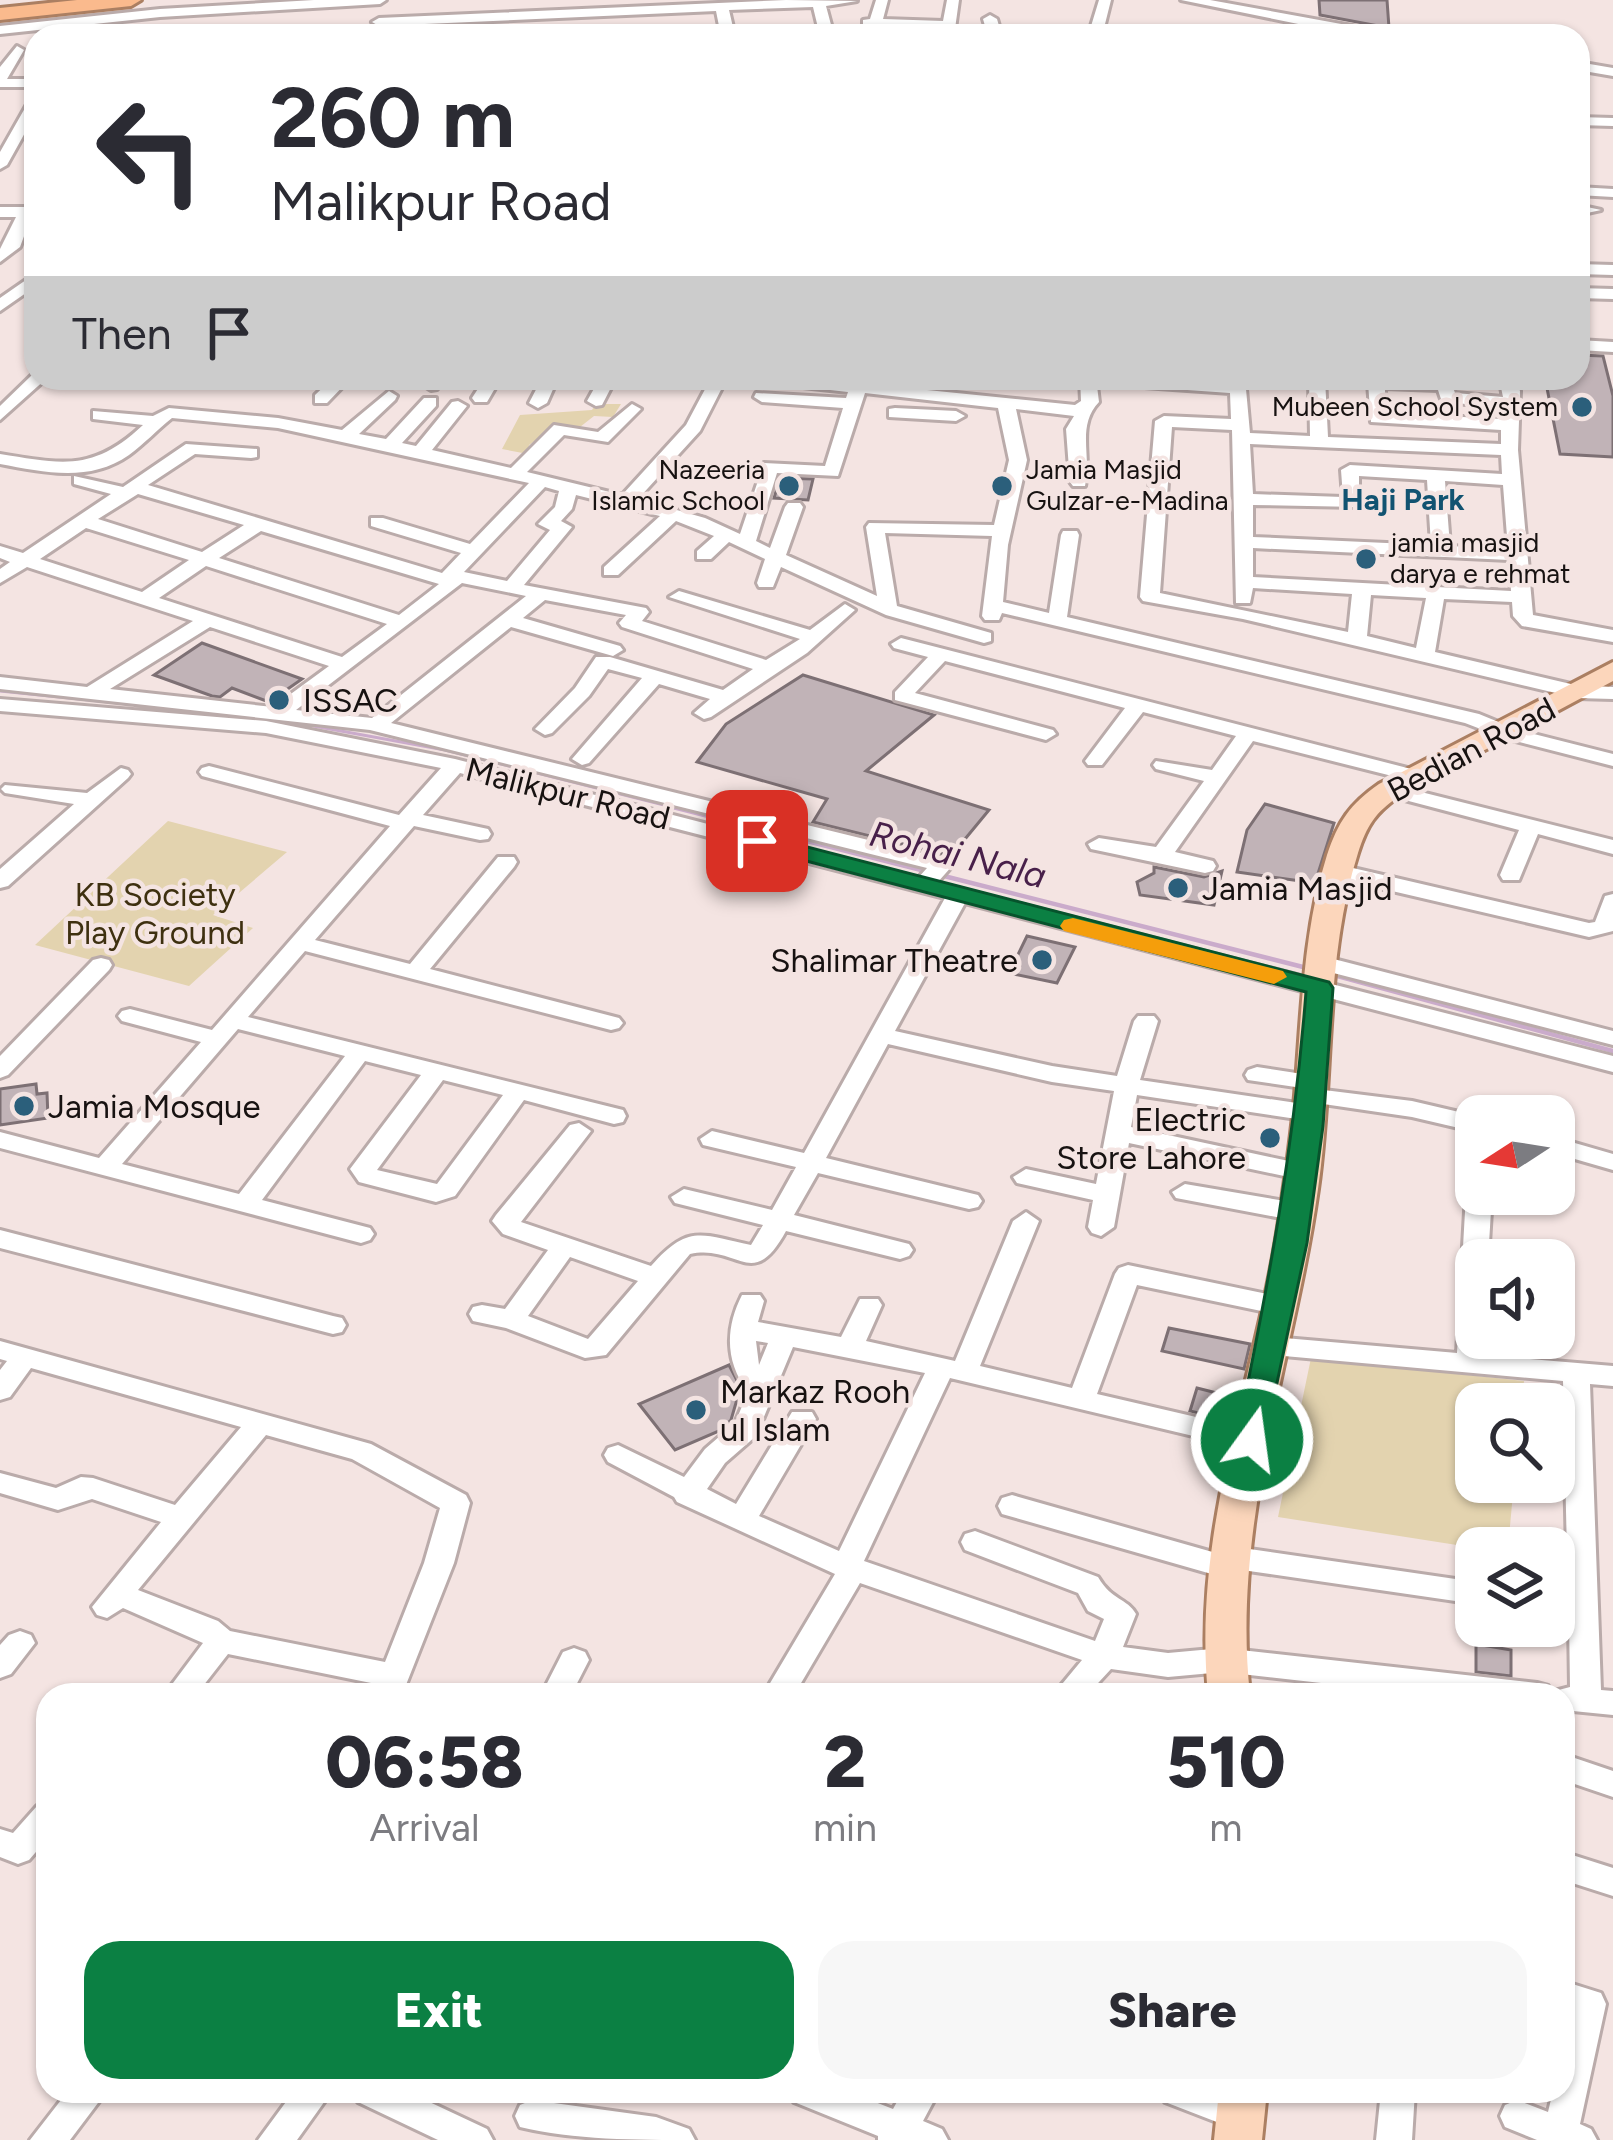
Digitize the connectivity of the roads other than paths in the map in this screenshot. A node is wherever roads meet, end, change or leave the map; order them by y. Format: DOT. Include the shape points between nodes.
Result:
graph roads {
  1 [pos="64,0"];
  2 [pos="131,0"];
  3 [pos="380,0"];
  4 [pos="882,0"];
  5 [pos="1187,0"];
  6 [pos="851,1"];
  7 [pos="818,2"];
  8 [pos="722,7"];
  9 [pos="526,8"];
  10 [pos="213,9"];
  11 [pos="0,10"];
  12 [pos="989,19"];
  13 [pos="203,22"];
  14 [pos="379,22"];
  15 [pos="61,24"];
  16 [pos="396,24"];
  17 [pos="449,24"];
  18 [pos="726,24"];
  19 [pos="881,24"];
  20 [pos="991,24"];
  21 [pos="1299,24"];
  22 [pos="17,50"];
  23 [pos="0,81"];
  24 [pos="24,123"];
  25 [pos="20,130"];
  26 [pos="0,131"];
  27 [pos="0,165"];
  28 [pos="24,225"];
  29 [pos="0,257"];
  30 [pos="26,390"];
  31 [pos="330,390"];
  32 [pos="379,390"];
  33 [pos="431,390"];
  34 [pos="486,390"];
  35 [pos="544,390"];
  36 [pos="602,390"];
  37 [pos="713,390"];
  38 [pos="857,390"];
  39 [pos="1089,390"];
  40 [pos="1237,390"];
  41 [pos="1317,390"];
  42 [pos="1376,390"];
  43 [pos="1446,390"];
  44 [pos="1511,390"];
  45 [pos="482,398"];
  46 [pos="321,399"];
  47 [pos="596,401"];
  48 [pos="1509,402"];
  49 [pos="538,403"];
  50 [pos="1006,404"];
  51 [pos="458,406"];
  52 [pos="632,409"];
  53 [pos="1079,411"];
  54 [pos="895,412"];
  55 [pos="956,413"];
  56 [pos="0,415"];
  57 [pos="99,415"];
  58 [pos="158,422"];
  59 [pos="1509,425"];
  60 [pos="1240,431"];
  61 [pos="345,437"];
  62 [pos="1319,441"];
  63 [pos="391,445"];
  64 [pos="1509,450"];
  65 [pos="251,453"];
  66 [pos="421,453"];
  67 [pos="0,458"];
  68 [pos="514,475"];
  69 [pos="1436,475"];
  70 [pos="80,480"];
  71 [pos="1511,480"];
  72 [pos="540,482"];
  73 [pos="1078,482"];
  74 [pos="569,489"];
  75 [pos="134,491"];
  76 [pos="1244,499"];
  77 [pos="1282,500"];
  78 [pos="626,502"];
  79 [pos="794,507"];
  80 [pos="673,514"];
  81 [pos="87,522"];
  82 [pos="377,522"];
  83 [pos="259,524"];
  84 [pos="1002,531"];
  85 [pos="1070,535"];
  86 [pos="1243,542"];
  87 [pos="1286,543"];
  88 [pos="1413,548"];
  89 [pos="751,549"];
  90 [pos="1441,550"];
  91 [pos="474,551"];
  92 [pos="1464,551"];
  93 [pos="0,552"];
  94 [pos="704,555"];
  95 [pos="1515,555"];
  96 [pos="204,559"];
  97 [pos="25,560"];
  98 [pos="611,572"];
  99 [pos="0,577"];
  100 [pos="448,578"];
  101 [pos="1243,582"];
  102 [pos="766,583"];
  103 [pos="511,588"];
  104 [pos="1362,589"];
  105 [pos="1427,592"];
  106 [pos="542,593"];
  107 [pos="1468,595"];
  108 [pos="679,597"];
  109 [pos="1520,598"];
  110 [pos="144,599"];
  111 [pos="996,606"];
  112 [pos="888,608"];
  113 [pos="845,610"];
  114 [pos="1243,613"];
  115 [pos="208,620"];
  116 [pos="509,620"];
  117 [pos="1057,620"];
  118 [pos="402,622"];
  119 [pos="1613,636"];
  120 [pos="984,637"];
  121 [pos="813,638"];
  122 [pos="1357,639"];
  123 [pos="901,644"];
  124 [pos="613,650"];
  125 [pos="941,654"];
  126 [pos="1424,657"];
  127 [pos="974,663"];
  128 [pos="344,664"];
  129 [pos="105,667"];
  130 [pos="768,667"];
  131 [pos="1613,670"];
  132 [pos="655,676"];
  133 [pos="133,685"];
  134 [pos="95,690"];
  135 [pos="4,691"];
  136 [pos="1579,691"];
  137 [pos="1613,693"];
  138 [pos="722,696"];
  139 [pos="1138,705"];
  140 [pos="704,712"];
  141 [pos="270,722"];
  142 [pos="376,725"];
  143 [pos="544,729"];
  144 [pos="1249,732"];
  145 [pos="1494,732"];
  146 [pos="1046,734"];
  147 [pos="582,759"];
  148 [pos="1095,761"];
  149 [pos="1613,764"];
  150 [pos="455,765"];
  151 [pos="1163,765"];
  152 [pos="209,772"];
  153 [pos="121,774"];
  154 [pos="1216,777"];
  155 [pos="1403,783"];
  156 [pos="12,789"];
  157 [pos="602,789"];
  158 [pos="91,800"];
  159 [pos="406,820"];
  160 [pos="1531,826"];
  161 [pos="479,834"];
  162 [pos="1099,844"];
  163 [pos="1613,847"];
  164 [pos="1162,855"];
  165 [pos="506,862"];
  166 [pos="1204,866"];
  167 [pos="1340,872"];
  168 [pos="1511,875"];
  169 [pos="0,881"];
  170 [pos="957,897"];
  171 [pos="1613,901"];
  172 [pos="301,943"];
  173 [pos="101,965"];
  174 [pos="416,971"];
  175 [pos="1321,975"];
  176 [pos="130,1016"];
  177 [pos="1146,1021"];
  178 [pos="610,1023"];
  179 [pos="226,1030"];
  180 [pos="885,1036"];
  181 [pos="1613,1038"];
  182 [pos="359,1053"];
  183 [pos="1613,1064"];
  184 [pos="0,1070"];
  185 [pos="436,1072"];
  186 [pos="1257,1075"];
  187 [pos="1127,1084"];
  188 [pos="518,1090"];
  189 [pos="1312,1097"];
  190 [pos="614,1116"];
  191 [pos="1455,1119"];
  192 [pos="579,1131"];
  193 [pos="1120,1133"];
  194 [pos="712,1139"];
  195 [pos="0,1140"];
  196 [pos="1575,1150"];
  197 [pos="1612,1159"];
  198 [pos="814,1164"];
  199 [pos="106,1166"];
  200 [pos="1303,1172"];
  201 [pos="1026,1177"];
  202 [pos="1185,1192"];
  203 [pos="1108,1195"];
  204 [pos="684,1197"];
  205 [pos="969,1202"];
  206 [pos="246,1203"];
  207 [pos="1297,1212"];
  208 [pos="1478,1215"];
  209 [pos="780,1220"];
  210 [pos="1026,1221"];
  211 [pos="1101,1227"];
  212 [pos="361,1234"];
  213 [pos="0,1239"];
  214 [pos="563,1248"];
  215 [pos="900,1250"];
  216 [pos="654,1277"];
  217 [pos="751,1301"];
  218 [pos="869,1306"];
  219 [pos="1281,1306"];
  220 [pos="482,1314"];
  221 [pos="511,1320"];
  222 [pos="333,1324"];
  223 [pos="742,1329"];
  224 [pos="784,1336"];
  225 [pos="1273,1346"];
  226 [pos="849,1350"];
  227 [pos="13,1354"];
  228 [pos="1469,1363"];
  229 [pos="952,1372"];
  230 [pos="1576,1373"];
  231 [pos="1613,1376"];
  232 [pos="760,1389"];
  233 [pos="0,1390"];
  234 [pos="1081,1402"];
  235 [pos="802,1419"];
  236 [pos="260,1423"];
  237 [pos="1252,1440"];
  238 [pos="619,1455"];
  239 [pos="0,1483"];
  240 [pos="687,1495"];
  241 [pos="1012,1507"];
  242 [pos="178,1517"];
  243 [pos="741,1521"];
  244 [pos="1571,1527"];
  245 [pos="975,1542"];
  246 [pos="1229,1562"];
  247 [pos="850,1567"];
  248 [pos="1455,1590"];
  249 [pos="221,1641"];
  250 [pos="1575,1642"];
  251 [pos="1104,1656"];
  252 [pos="574,1660"];
  253 [pos="1226,1677"];
  254 [pos="188,1683"];
  255 [pos="380,1683"];
  256 [pos="392,1683"];
  257 [pos="562,1683"];
  258 [pos="785,1683"];
  259 [pos="1079,1683"];
  260 [pos="1330,1683"];
  261 [pos="1587,1701"];
  262 [pos="1575,1771"];
  263 [pos="1613,1784"];
  264 [pos="36,1829"];
  265 [pos="0,1842"];
  266 [pos="1575,1869"];
  267 [pos="1613,1882"];
  268 [pos="1575,2000"];
  269 [pos="1575,2101"];
  270 [pos="80,2103"];
  271 [pos="306,2103"];
  272 [pos="396,2103"];
  273 [pos="833,2103"];
  274 [pos="918,2103"];
  275 [pos="1208,2103"];
  276 [pos="1397,2103"];
  277 [pos="1575,2103"];
  278 [pos="1240,2115"];
  279 [pos="532,2116"];
  280 [pos="1517,2116"];
  281 [pos="908,2136"];
  282 [pos="1570,2136"];
  283 [pos="48,2140"];
  284 [pos="277,2140"];
  285 [pos="475,2140"];
  286 [pos="677,2140"];
  287 [pos="1394,2140"];
  1 -- 11 [label="highway"];
  2 -- 11 [label="highway"];
  3 -- 10 [label="street"];
  4 -- 19 [label="street" via="872,23"];
  5 -- 21 [label="street"];
  6 -- 7 [label="street"];
  7 -- 8 [label="street"];
  8 -- 9 [label="street" via="625,18"];
  8 -- 18 [label="street"];
  9 -- 17 [label="street"];
  10 -- 13 [label="street"];
  10 -- 15 [label="street"];
  12 -- 20 [label="street"];
  14 -- 16 [label="street"];
  22 -- 23 [label="street"];
  24 -- 25 [label="street"];
  25 -- 26 [label="street"];
  25 -- 27 [label="street"];
  28 -- 29 [label="street"];
  30 -- 56 [label="street"];
  31 -- 46 [label="street"];
  32 -- 61 [label="street"];
  33 -- 63 [label="street"];
  34 -- 45 [label="street"];
  35 -- 49 [label="street"];
  36 -- 47 [label="street"];
  37 -- 78 [label="street" via="694,427"];
  38 -- 55 [label="street"];
  38 -- 89 [label="street" via="832,472 770,467"];
  39 -- 53 [label="street" via="1090,403"];
  40 -- 60 [label="street"];
  41 -- 62 [label="street"];
  42 -- 59 [label="street" via="1377,418"];
  43 -- 48 [label="street" via="1448,398"];
  44 -- 48 [label="street"];
  48 -- 59 [label="street"];
  50 -- 53 [label="street"];
  50 -- 55 [label="street"];
  50 -- 84 [label="street" via="1018,460"];
  51 -- 66 [label="street"];
  52 -- 68 [label="street" via="602,438 560,429"];
  53 -- 73 [label="street"];
  54 -- 55 [label="street"];
  57 -- 58 [label="street"];
  58 -- 61 [label="street" via="169,413"];
  58 -- 67 [label="street" via="97,466 70,470"];
  59 -- 64 [label="street"];
  60 -- 62 [label="street"];
  60 -- 76 [label="street"];
  60 -- 114 [label="street" via="1164,421 1150,597"];
  61 -- 63 [label="street"];
  62 -- 64 [label="street"];
  63 -- 66 [label="street"];
  64 -- 71 [label="street"];
  65 -- 75 [label="street" via="192,448"];
  66 -- 68 [label="street"];
  68 -- 72 [label="street"];
  69 -- 71 [label="street"];
  69 -- 77 [label="street" via="1350,470 1353,503"];
  69 -- 90 [label="street"];
  70 -- 75 [label="street"];
  71 -- 95 [label="street"];
  72 -- 74 [label="street"];
  72 -- 91 [label="street"];
  74 -- 78 [label="street"];
  74 -- 103 [label="street" via="547,524 562,527"];
  75 -- 81 [label="street"];
  75 -- 83 [label="street"];
  76 -- 77 [label="street"];
  76 -- 86 [label="street"];
  77 -- 87 [label="street"];
  78 -- 80 [label="street"];
  79 -- 89 [label="street"];
  80 -- 89 [label="street"];
  80 -- 98 [label="street"];
  81 -- 96 [label="street"];
  81 -- 97 [label="street"];
  82 -- 91 [label="street"];
  83 -- 96 [label="street"];
  83 -- 100 [label="street"];
  84 -- 111 [label="street"];
  84 -- 112 [label="street" via="874,526"];
  85 -- 117 [label="street"];
  86 -- 87 [label="street"];
  86 -- 101 [label="street"];
  87 -- 88 [label="street"];
  88 -- 90 [label="street"];
  88 -- 105 [label="street"];
  89 -- 94 [label="street"];
  89 -- 102 [label="street"];
  89 -- 112 [label="street"];
  90 -- 92 [label="street"];
  91 -- 100 [label="street"];
  92 -- 95 [label="street"];
  92 -- 107 [label="street"];
  93 -- 97 [label="street"];
  95 -- 109 [label="street"];
  96 -- 110 [label="street"];
  96 -- 118 [label="street"];
  97 -- 99 [label="street"];
  97 -- 110 [label="street"];
  100 -- 103 [label="street"];
  100 -- 118 [label="street" via="453,582"];
  101 -- 104 [label="street"];
  101 -- 114 [label="street"];
  103 -- 106 [label="street"];
  104 -- 105 [label="street"];
  104 -- 122 [label="street"];
  105 -- 107 [label="street"];
  105 -- 126 [label="street"];
  106 -- 116 [label="street"];
  106 -- 130 [label="street" via="639,612 628,623"];
  107 -- 109 [label="street"];
  108 -- 121 [label="street"];
  109 -- 119 [label="street" via="1528,622"];
  110 -- 115 [label="street"];
  111 -- 117 [label="street"];
  111 -- 120 [label="street"];
  112 -- 120 [label="street"];
  113 -- 121 [label="street"];
  114 -- 122 [label="street"];
  115 -- 128 [label="street"];
  115 -- 129 [label="street"];
  115 -- 133 [label="street"];
  115 -- 134 [label="street"];
  116 -- 124 [label="street"];
  116 -- 142 [label="street"];
  117 -- 145 [label="street" via="1472,718"];
  118 -- 128 [label="street"];
  120 -- 127 [label="street"];
  121 -- 130 [label="street"];
  122 -- 126 [label="street"];
  123 -- 125 [label="street"];
  125 -- 127 [label="street"];
  125 -- 146 [label="street" via="902,696"];
  126 -- 136 [label="street"];
  127 -- 139 [label="street"];
  128 -- 141 [label="street"];
  130 -- 138 [label="street"];
  131 -- 136 [label="main road, Bedian Road"];
  132 -- 138 [label="street"];
  132 -- 143 [label="street" via="603,661"];
  132 -- 147 [label="street"];
  135 -- 141 [label="street, Malikpur Road"];
  136 -- 137 [label="street"];
  136 -- 145 [label="main road, Bedian Road"];
  138 -- 140 [label="street"];
  139 -- 144 [label="street"];
  139 -- 148 [label="street"];
  141 -- 142 [label="street"];
  141 -- 150 [label="street, Malikpur Road"];
  142 -- 157 [label="street"];
  144 -- 154 [label="street"];
  144 -- 155 [label="street"];
  145 -- 149 [label="street"];
  145 -- 155 [label="main road, Bedian Road"];
  150 -- 157 [label="street, Malikpur Road"];
  150 -- 159 [label="street"];
  151 -- 154 [label="street"];
  152 -- 159 [label="street"];
  153 -- 158 [label="street"];
  154 -- 164 [label="street"];
  155 -- 160 [label="street"];
  155 -- 167 [label="main road, Bedian Road" via="1357,814"];
  156 -- 158 [label="street"];
  157 -- 170 [label="street, Malikpur Road" via="929,878"];
  158 -- 169 [label="street"];
  159 -- 161 [label="street"];
  159 -- 172 [label="street"];
  160 -- 163 [label="street"];
  160 -- 168 [label="street"];
  162 -- 164 [label="street"];
  164 -- 166 [label="street"];
  165 -- 174 [label="street"];
  167 -- 171 [label="street" via="1589,930 1605,926"];
  167 -- 175 [label="main road, Bedian Road"];
  170 -- 175 [label="street, Malikpur Road"];
  170 -- 180 [label="street"];
  172 -- 174 [label="street"];
  172 -- 179 [label="street"];
  173 -- 184 [label="street"];
  174 -- 178 [label="street"];
  175 -- 181 [label="street"];
  175 -- 183 [label="street, Malikpur Road"];
  175 -- 189 [label="main road, Bedian Road"];
  176 -- 179 [label="street"];
  177 -- 187 [label="street"];
  179 -- 182 [label="street"];
  179 -- 199 [label="street"];
  180 -- 187 [label="street"];
  180 -- 198 [label="street"];
  182 -- 185 [label="street"];
  182 -- 206 [label="street"];
  185 -- 188 [label="street"];
  185 -- 188 [label="street" via="363,1168 368,1176 446,1190"];
  186 -- 189 [label="street"];
  187 -- 189 [label="street"];
  187 -- 193 [label="street"];
  188 -- 190 [label="street"];
  189 -- 191 [label="street"];
  189 -- 200 [label="main road, Bedian Road"];
  192 -- 214 [label="street" via="505,1221"];
  193 -- 200 [label="street"];
  193 -- 203 [label="street"];
  194 -- 198 [label="street"];
  195 -- 199 [label="street"];
  196 -- 197 [label="street"];
  198 -- 205 [label="street"];
  198 -- 209 [label="street"];
  199 -- 206 [label="street"];
  200 -- 207 [label="main road, Bedian Road"];
  201 -- 203 [label="street"];
  202 -- 207 [label="street"];
  203 -- 211 [label="street"];
  204 -- 209 [label="street"];
  206 -- 212 [label="street"];
  207 -- 219 [label="main road, Bedian Road"];
  208 -- 228 [label="street"];
  209 -- 215 [label="street"];
  209 -- 216 [label="street" via="755,1255 690,1244"];
  210 -- 229 [label="street"];
  213 -- 222 [label="street"];
  214 -- 216 [label="street"];
  214 -- 221 [label="street"];
  216 -- 221 [label="street" via="596,1348"];
  217 -- 223 [label="street"];
  218 -- 226 [label="street"];
  219 -- 225 [label="main road, Bedian Road"];
  219 -- 234 [label="street" via="1128,1274"];
  220 -- 221 [label="street"];
  223 -- 224 [label="street"];
  223 -- 232 [label="street" via="743,1359"];
  224 -- 226 [label="street"];
  224 -- 232 [label="street"];
  225 -- 228 [label="street"];
  225 -- 237 [label="main road, Bedian Road"];
  226 -- 229 [label="street"];
  227 -- 233 [label="street"];
  227 -- 236 [label="street"];
  228 -- 230 [label="street"];
  229 -- 234 [label="street"];
  229 -- 247 [label="street"];
  230 -- 231 [label="street"];
  230 -- 244 [label="street"];
  232 -- 240 [label="street" via="746,1430"];
  234 -- 237 [label="street"];
  235 -- 243 [label="street"];
  236 -- 242 [label="street"];
  236 -- 256 [label="street" via="361,1451 456,1502"];
  237 -- 246 [label="main road, Bedian Road"];
  238 -- 240 [label="street"];
  239 -- 242 [label="street" via="58,1499 93,1489"];
  240 -- 243 [label="street"];
  241 -- 246 [label="street"];
  242 -- 249 [label="street" via="112,1601 207,1629"];
  243 -- 247 [label="street"];
  245 -- 251 [label="street" via="1088,1586 1098,1603 1121,1614"];
  246 -- 248 [label="street"];
  246 -- 253 [label="main road, Bedian Road"];
  247 -- 251 [label="street"];
  247 -- 258 [label="street"];
  249 -- 254 [label="street"];
  249 -- 255 [label="street"];
  250 -- 261 [label="street"];
  251 -- 253 [label="street"];
  251 -- 259 [label="street"];
  252 -- 257 [label="street"];
  253 -- 260 [label="street"];
  262 -- 263 [label="street"];
  264 -- 265 [label="street" via="18,1850"];
  266 -- 267 [label="street"];
  268 -- 269 [label="street" via="1589,2004"];
  270 -- 283 [label="street"];
  271 -- 284 [label="street"];
  272 -- 285 [label="street"];
  273 -- 281 [label="street"];
  274 -- 281 [label="street"];
  275 -- 278 [label="street"];
  276 -- 287 [label="street"];
  277 -- 282 [label="street"];
  279 -- 286 [label="street"];
  280 -- 282 [label="street"];
}
